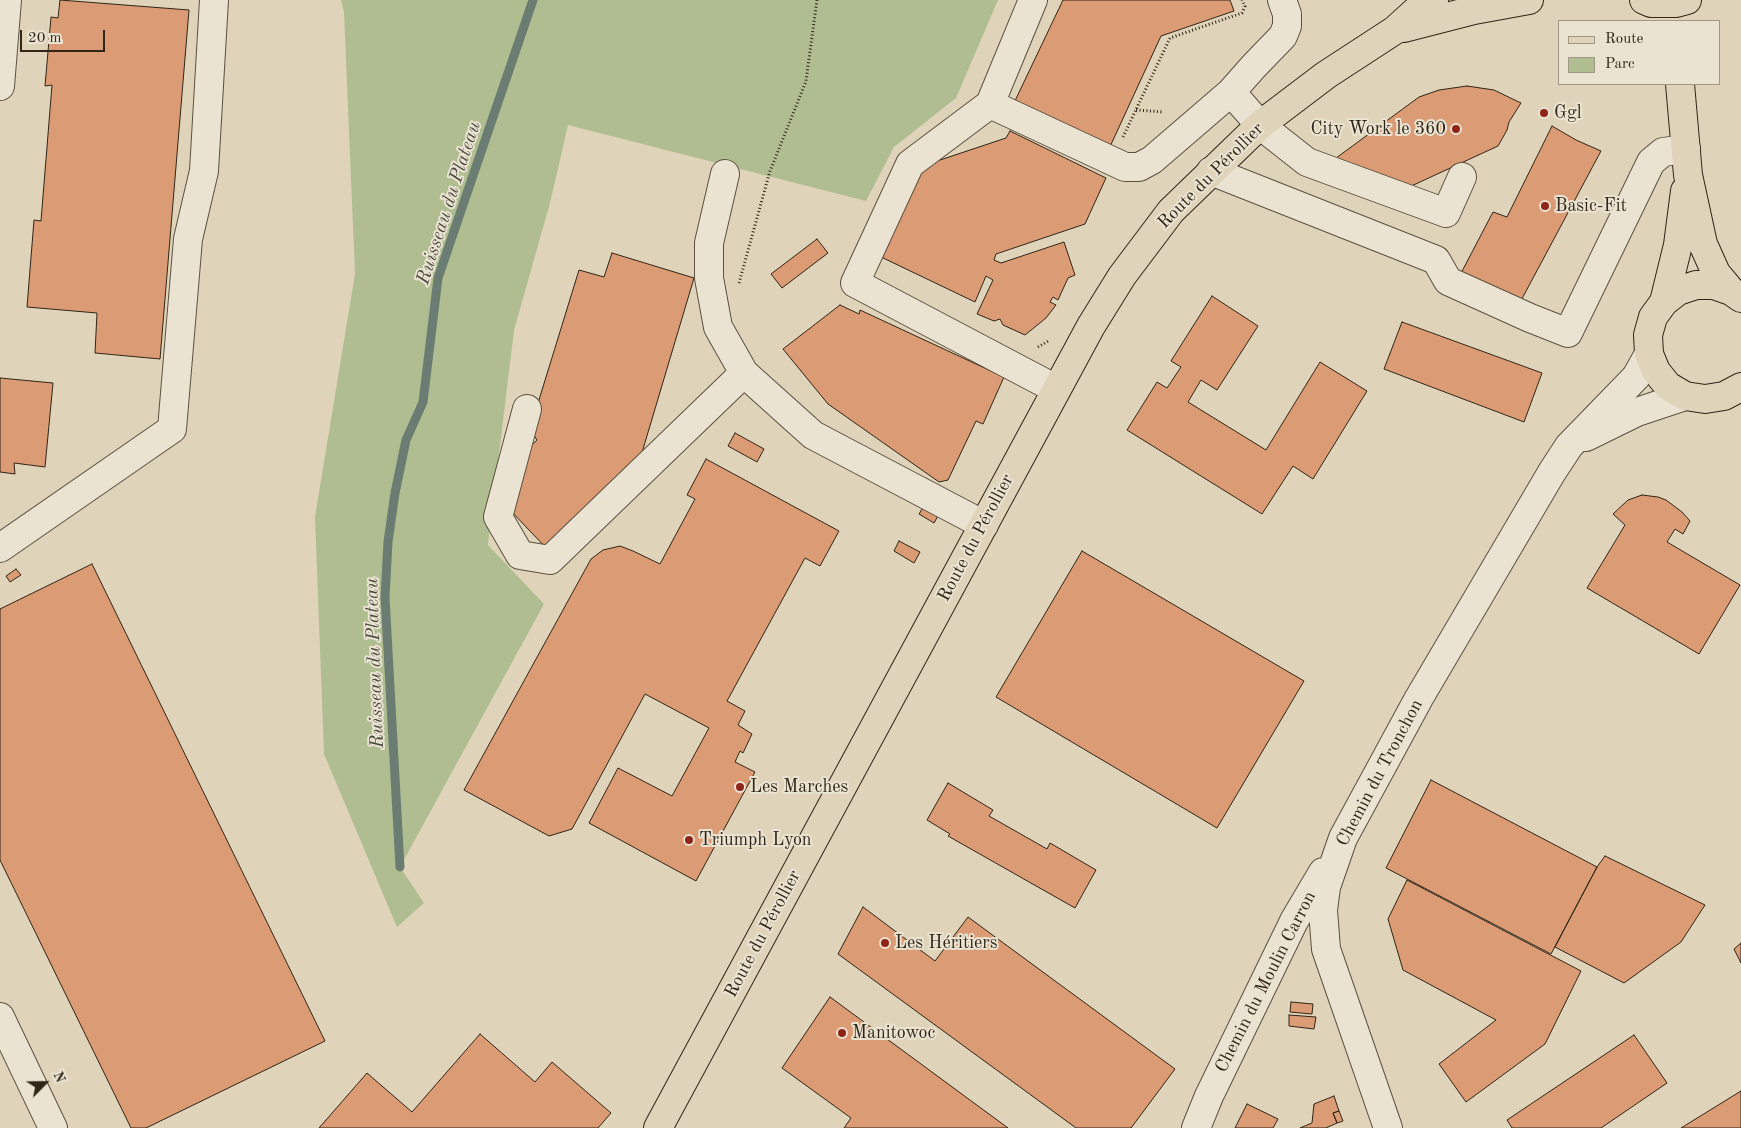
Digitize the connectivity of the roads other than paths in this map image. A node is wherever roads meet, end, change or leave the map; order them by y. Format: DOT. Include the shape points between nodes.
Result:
graph roads {
  1 [pos="7,0"];
  2 [pos="214,0"];
  3 [pos="1033,0"];
  4 [pos="1282,0"];
  5 [pos="1434,0"];
  6 [pos="1529,0"];
  7 [pos="1687,0"];
  8 [pos="1699,0"];
  9 [pos="1651,8"];
  10 [pos="1697,20"];
  11 [pos="1395,30"];
  12 [pos="1681,85"];
  13 [pos="0,86"];
  14 [pos="1232,92"];
  15 [pos="990,104"];
  16 [pos="1260,125"];
  17 [pos="1687,162"];
  18 [pos="1212,172"];
  19 [pos="725,174"];
  20 [pos="1462,177"];
  21 [pos="1736,294"];
  22 [pos="1664,302"];
  23 [pos="1649,354"];
  24 [pos="744,373"];
  25 [pos="1056,389"];
  26 [pos="1735,394"];
  27 [pos="1686,396"];
  28 [pos="527,408"];
  29 [pos="1569,446"];
  30 [pos="984,525"];
  31 [pos="0,548"];
  32 [pos="1343,838"];
  33 [pos="1280,949"];
  34 [pos="1332,964"];
  35 [pos="0,1017"];
  36 [pos="53,1128"];
  37 [pos="658,1128"];
  38 [pos="1196,1128"];
  39 [pos="1388,1128"];
  1 -- 13 [label="street"];
  2 -- 31 [label="street" via="204,171 188,239 172,429"];
  3 -- 15 [label="street"];
  4 -- 14 [label="street" via="1287,14 1283,36"];
  5 -- 11 [label="main road, Route du Pérollier"];
  6 -- 11 [label="main road, Route du Pérollier"];
  7 -- 9 [label="main road"];
  8 -- 10 [label="main road"];
  11 -- 16 [label="main road, Route du Pérollier" via="1326,75"];
  12 -- 17 [label="main road"];
  14 -- 15 [label="street" via="1152,160 1139,166 1124,166"];
  14 -- 16 [label="street"];
  15 -- 25 [label="street" via="910,164 855,283"];
  16 -- 18 [label="main road, Route du Pérollier"];
  16 -- 20 [label="street" via="1307,162 1446,213"];
  17 -- 18 [label="street" via="1663,152 1651,162 1568,333 1448,281 1436,260"];
  17 -- 21 [label="main road" via="1703,244 1716,273"];
  17 -- 22 [label="main road" via="1678,245"];
  18 -- 25 [label="main road, Route du Pérollier" via="1171,210 1122,276"];
  19 -- 24 [label="street" via="709,243 708,278 718,328"];
  21 -- 22 [label="main road" via="1714,285 1696,285 1678,291"];
  22 -- 23 [label="main road" via="1653,318 1648,335"];
  23 -- 27 [label="main road" via="1656,371 1668,386"];
  23 -- 29 [label="street, Chemin du Tronchon" via="1636,377"];
  24 -- 28 [label="street" via="550,560 520,555 498,517"];
  24 -- 30 [label="street" via="813,435"];
  25 -- 30 [label="main road, Route du Pérollier"];
  26 -- 27 [label="main road" via="1705,399"];
  27 -- 29 [label="street" via="1637,412"];
  29 -- 32 [label="street, Chemin du Tronchon" via="1419,698"];
  30 -- 37 [label="main road, Route du Pérollier"];
  32 -- 33 [label="street, Chemin du Moulin Carron"];
  32 -- 34 [label="street, Chemin du Tronchon" via="1326,887 1323,910 1326,949"];
  33 -- 34 [label="street" via="1298,939 1306,940"];
  33 -- 38 [label="street, Chemin du Moulin Carron"];
  34 -- 39 [label="street, Chemin du Tronchon"];
  35 -- 36 [label="street"];
}
